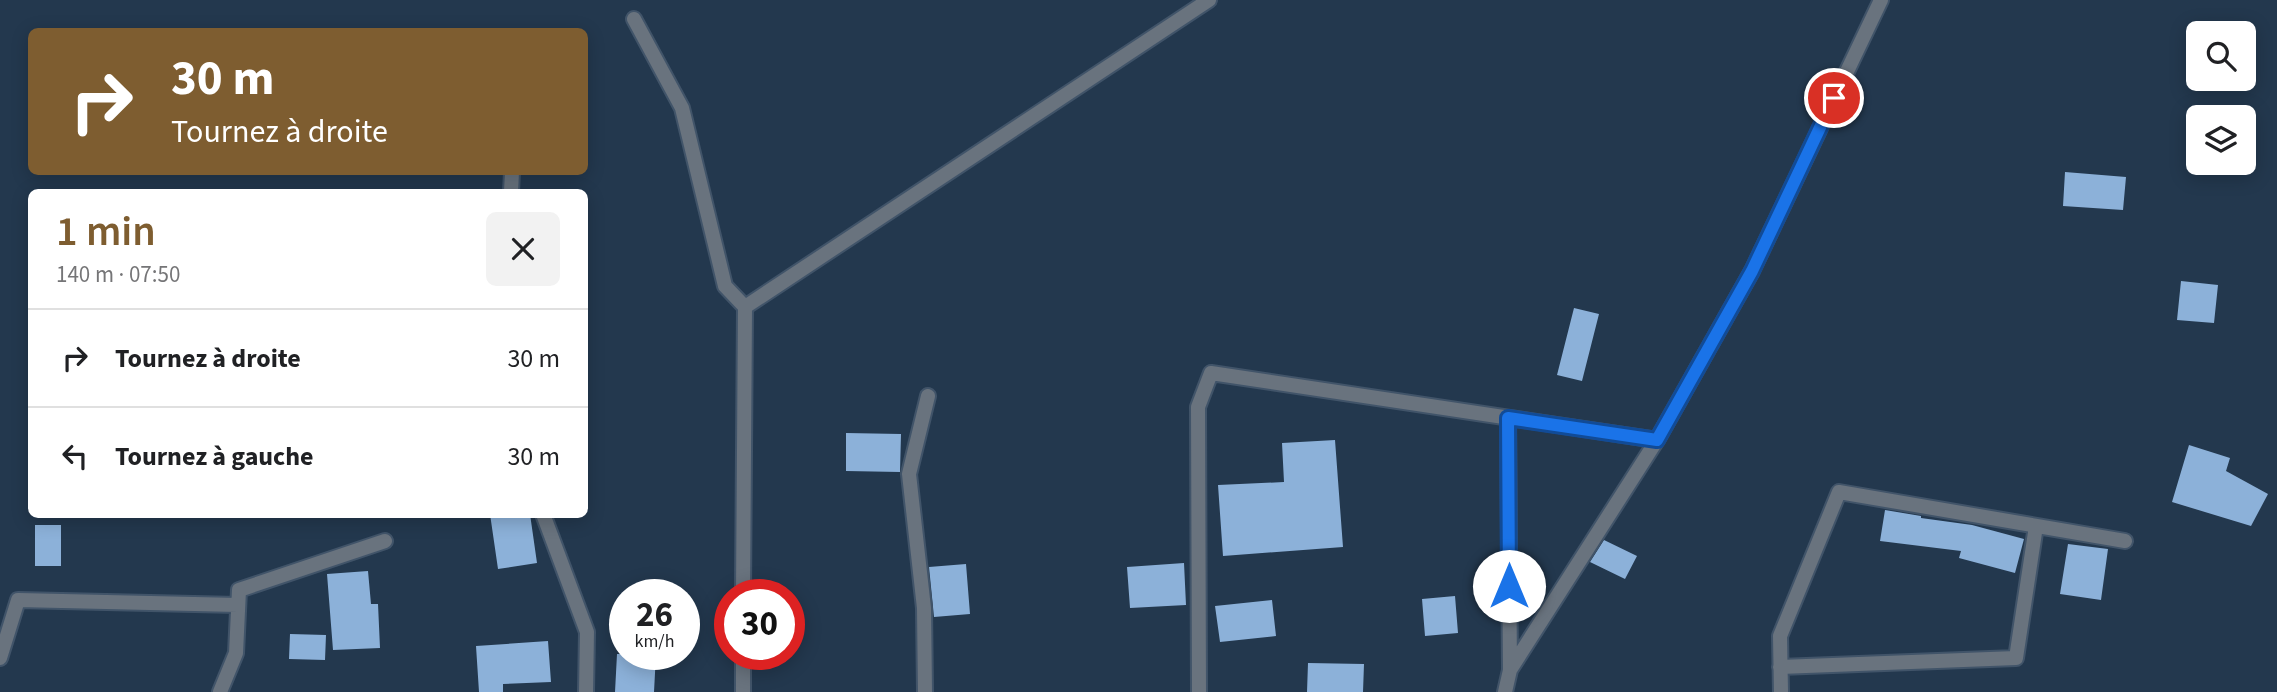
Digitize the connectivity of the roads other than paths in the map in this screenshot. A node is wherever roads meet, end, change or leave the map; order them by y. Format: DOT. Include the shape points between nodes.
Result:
graph roads {
  1 [pos="1209,0"];
  2 [pos="1881,0"];
  3 [pos="635,19"];
  4 [pos="744,307"];
  5 [pos="928,396"];
  6 [pos="1508,418"];
  7 [pos="1657,440"];
  8 [pos="544,518"];
  9 [pos="2036,526"];
  10 [pos="385,541"];
  11 [pos="2125,541"];
  12 [pos="743,579"];
  13 [pos="238,605"];
  14 [pos="0,658"];
  15 [pos="1780,667"];
  16 [pos="743,670"];
  17 [pos="1510,670"];
  18 [pos="220,692"];
  19 [pos="586,692"];
  20 [pos="743,692"];
  21 [pos="925,692"];
  22 [pos="1199,692"];
  23 [pos="1505,692"];
  24 [pos="1781,692"];
  1 -- 4 [label="street"];
  2 -- 7 [label="street" via="1752,271"];
  3 -- 4 [label="street" via="682,108 725,286"];
  4 -- 12 [label="street"];
  5 -- 21 [label="street" via="909,474 924,608"];
  6 -- 7 [label="street"];
  6 -- 17 [label="street"];
  6 -- 22 [label="street" via="1211,373 1198,407"];
  7 -- 17 [label="street"];
  8 -- 19 [label="street" via="587,632"];
  9 -- 11 [label="street"];
  9 -- 15 [label="street" via="2016,658"];
  9 -- 15 [label="street" via="1839,492 1780,636"];
  10 -- 13 [label="street" via="239,590"];
  13 -- 14 [label="street" via="18,600"];
  13 -- 18 [label="street" via="236,653"];
  15 -- 24 [label="street"];
  16 -- 20 [label="street"];
  17 -- 23 [label="street"];
}
